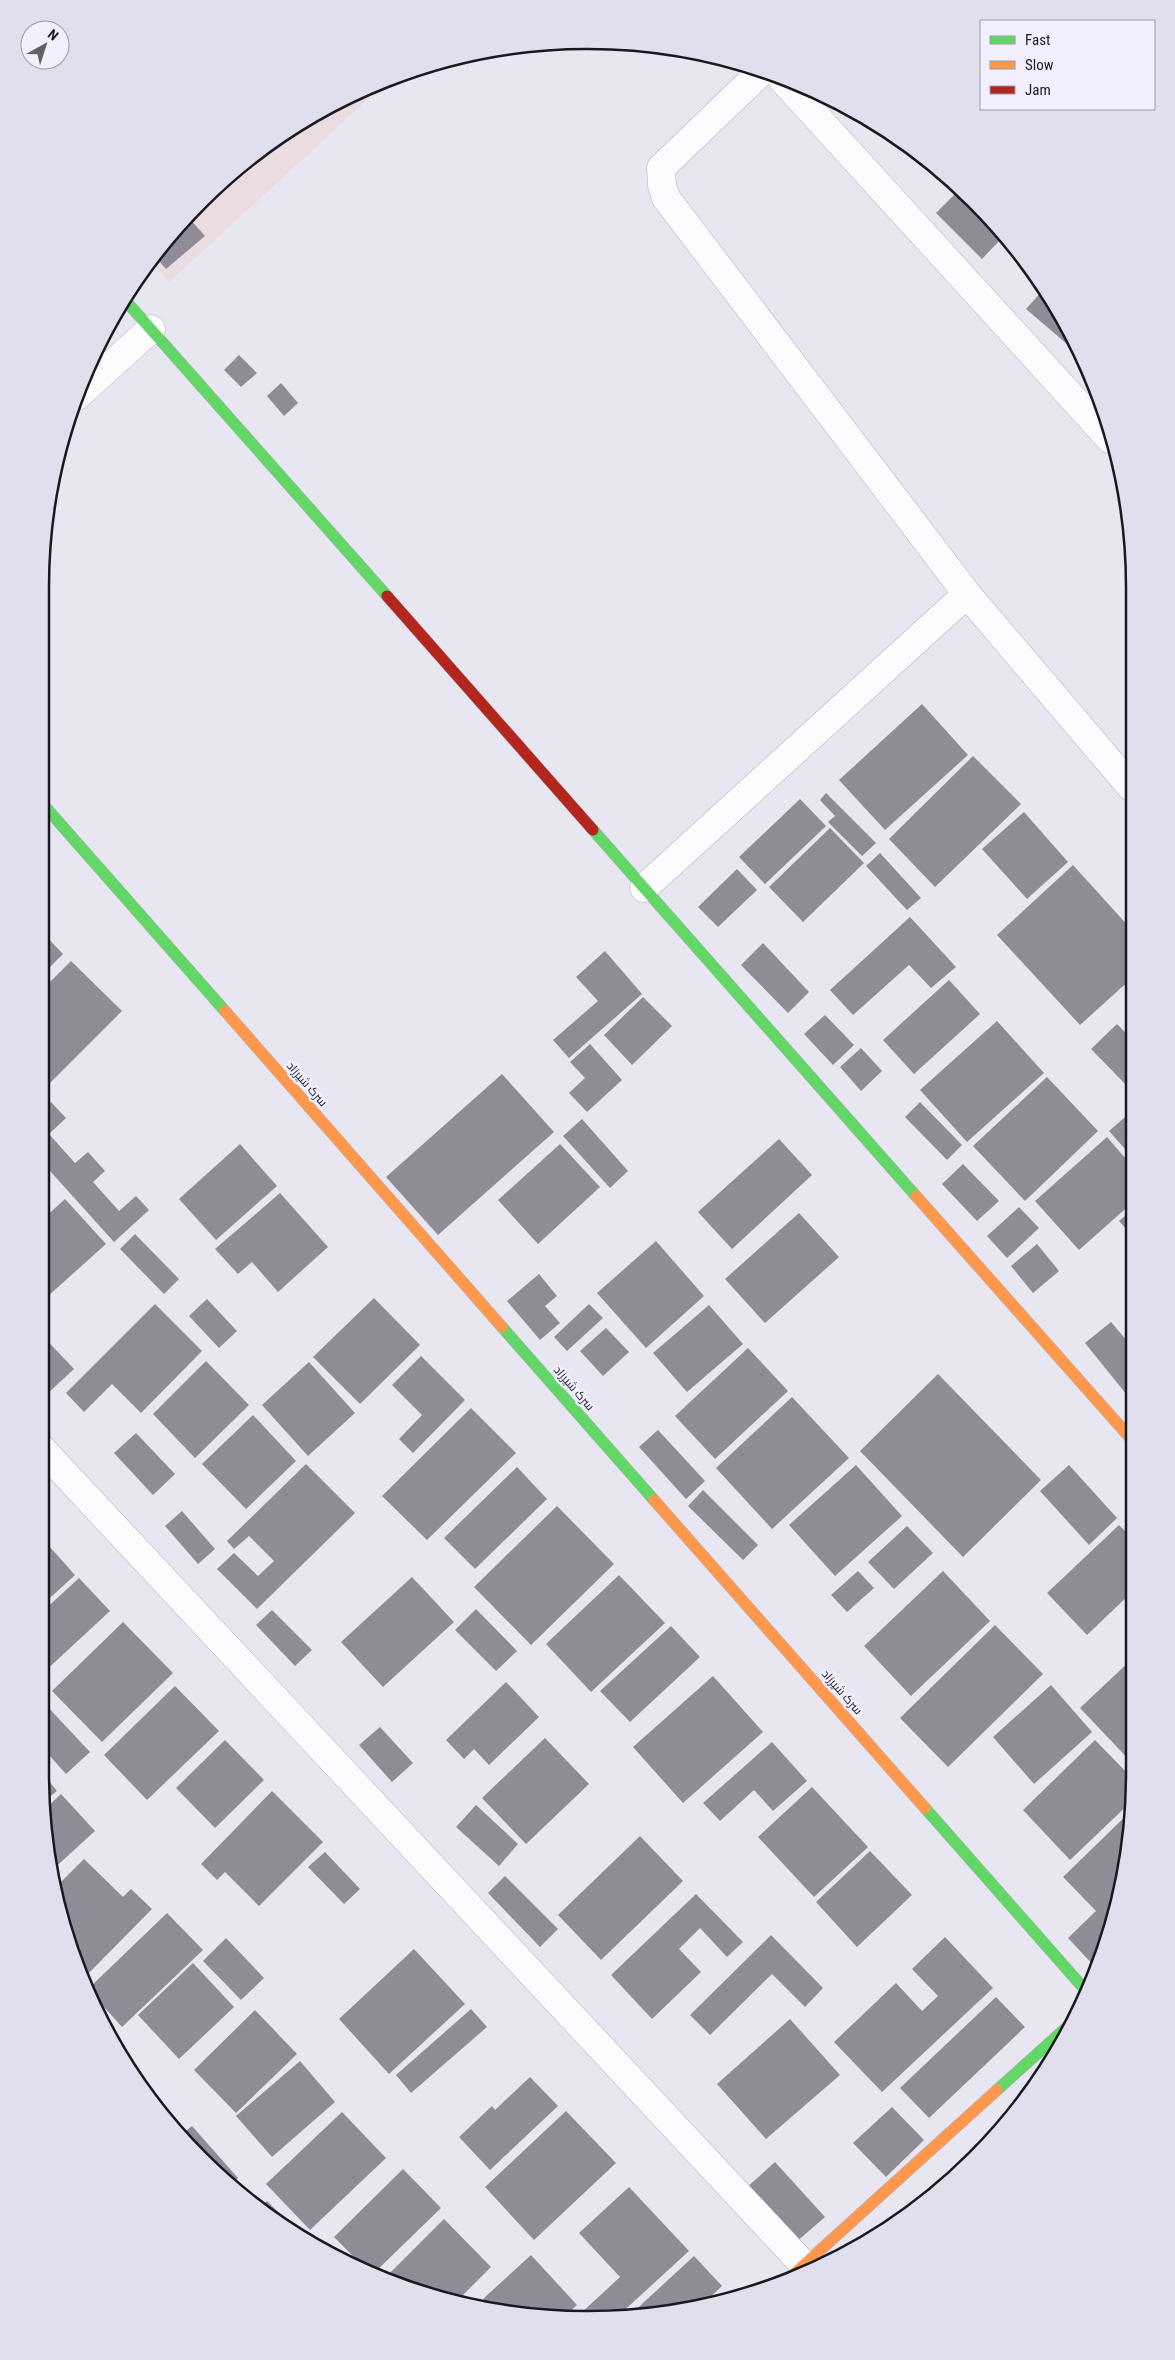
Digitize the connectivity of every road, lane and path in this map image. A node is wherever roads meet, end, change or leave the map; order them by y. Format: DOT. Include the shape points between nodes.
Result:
graph roads {
  1 [pos="757,76"];
  2 [pos="791,89"];
  3 [pos="129,305"];
  4 [pos="151,329"];
  5 [pos="88,386"];
  6 [pos="1103,431"];
  7 [pos="967,594"];
  8 [pos="1126,781"];
  9 [pos="49,811"];
  10 [pos="644,888"];
  11 [pos="1126,1433"];
  12 [pos="49,1456"];
  13 [pos="1082,1986"];
  14 [pos="1057,2036"];
  15 [pos="804,2265"];
  16 [pos="792,2271"];
  1 -- 7 [label="street" via="661,168 666,198"];
  2 -- 6 [label="street"];
  3 -- 4 [label="street"];
  4 -- 5 [label="street"];
  4 -- 10 [label="street"];
  7 -- 8 [label="street"];
  7 -- 10 [label="street"];
  9 -- 13 [label="street, سرک شیرزاد"];
  10 -- 11 [label="street"];
  12 -- 16 [label="street"];
  14 -- 15 [label="street"];
}
